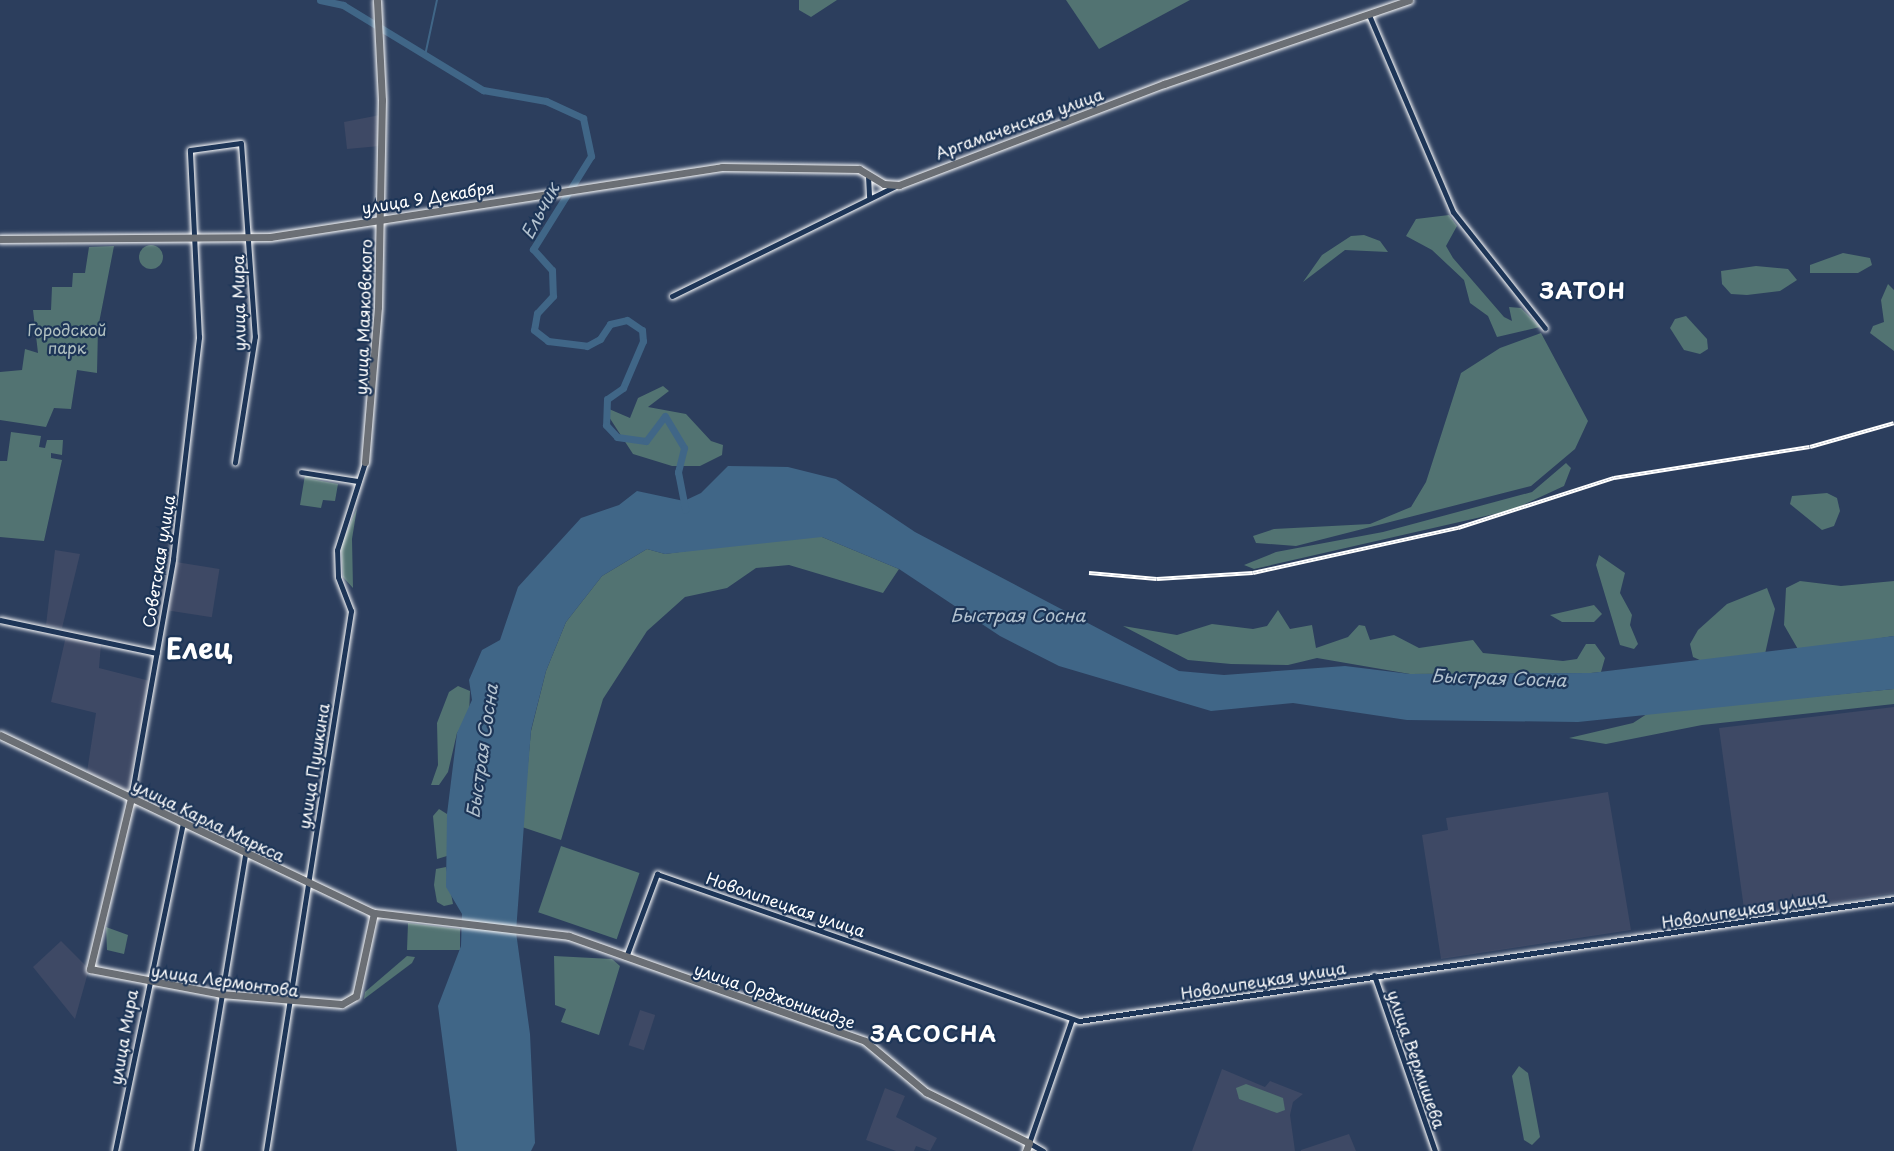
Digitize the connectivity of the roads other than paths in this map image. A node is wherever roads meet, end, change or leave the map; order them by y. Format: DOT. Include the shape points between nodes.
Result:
graph roads {
  1 [pos="377,0"];
  2 [pos="1409,0"];
  3 [pos="1368,15"];
  4 [pos="241,143"];
  5 [pos="867,174"];
  6 [pos="899,185"];
  7 [pos="868,198"];
  8 [pos="380,218"];
  9 [pos="0,239"];
  10 [pos="250,239"];
  11 [pos="192,241"];
  12 [pos="672,296"];
  13 [pos="1545,327"];
  14 [pos="235,462"];
  15 [pos="365,462"];
  16 [pos="301,472"];
  17 [pos="358,481"];
  18 [pos="0,620"];
  19 [pos="157,653"];
  20 [pos="0,735"];
  21 [pos="131,798"];
  22 [pos="183,822"];
  23 [pos="244,854"];
  24 [pos="308,882"];
  25 [pos="1894,899"];
  26 [pos="374,913"];
  27 [pos="544,931"];
  28 [pos="626,957"];
  29 [pos="90,969"];
  30 [pos="1374,975"];
  31 [pos="147,982"];
  32 [pos="221,994"];
  33 [pos="289,1003"];
  34 [pos="1072,1019"];
  35 [pos="1028,1147"];
  36 [pos="115,1151"];
  37 [pos="196,1151"];
  38 [pos="266,1151"];
  39 [pos="1043,1151"];
  40 [pos="1435,1151"];
  1 -- 8 [label="main road, улица Маяковского" via="382,100"];
  2 -- 3 [label="main road, Аргамаченская улица"];
  3 -- 6 [label="main road, Аргамаченская улица" via="1164,84"];
  3 -- 13 [label="street" via="1453,212"];
  4 -- 10 [label="street, улица Мира"];
  4 -- 11 [label="street, Советская улица" via="190,150"];
  5 -- 6 [label="main road, Аргамаченская улица" via="884,184"];
  5 -- 7 [label="street" via="873,188"];
  5 -- 8 [label="main road, улица 9 Декабря" via="859,169 722,167"];
  6 -- 7 [label="street"];
  7 -- 12 [label="street"];
  8 -- 10 [label="main road, улица 9 Декабря"];
  8 -- 15 [label="main road, улица Маяковского" via="375,382"];
  9 -- 11 [label="main road, улица 9 Декабря"];
  10 -- 11 [label="main road, улица 9 Декабря"];
  10 -- 14 [label="street, улица Мира" via="254,353"];
  11 -- 19 [label="street, Советская улица" via="199,337"];
  15 -- 17 [label="street, улица Пушкина"];
  16 -- 17 [label="street"];
  17 -- 24 [label="street, улица Пушкина" via="336,556 351,611"];
  18 -- 19 [label="street"];
  19 -- 21 [label="street, Советская улица"];
  20 -- 21 [label="main road, улица Карла Маркса"];
  21 -- 22 [label="main road, улица Карла Маркса"];
  21 -- 29 [label="main road, Советская улица"];
  22 -- 23 [label="main road, улица Карла Маркса"];
  22 -- 31 [label="street, улица Мира"];
  23 -- 24 [label="main road, улица Карла Маркса"];
  23 -- 32 [label="street"];
  24 -- 26 [label="main road, улица Карла Маркса"];
  24 -- 33 [label="street, улица Пушкина"];
  25 -- 30 [label="street, Новолипецкая улица"];
  26 -- 27 [label="main road, улица Карла Маркса" via="410,920"];
  26 -- 33 [label="main road, улица Лермонтова" via="356,996 332,1006"];
  27 -- 28 [label="main road, улица Орджоникидзе"];
  28 -- 34 [label="street, Новолипецкая улица" via="657,874"];
  28 -- 35 [label="main road, улица Орджоникидзе" via="873,1045 926,1092"];
  29 -- 31 [label="main road, улица Лермонтова"];
  30 -- 34 [label="street, Новолипецкая улица" via="1166,1010"];
  30 -- 40 [label="street, улица Вермишева"];
  31 -- 32 [label="main road, улица Лермонтова"];
  31 -- 36 [label="street, улица Мира"];
  32 -- 33 [label="main road, улица Лермонтова"];
  32 -- 37 [label="street"];
  33 -- 38 [label="street, улица Пушкина"];
  34 -- 35 [label="street"];
  35 -- 39 [label="street, улица Орджоникидзе"];
}
